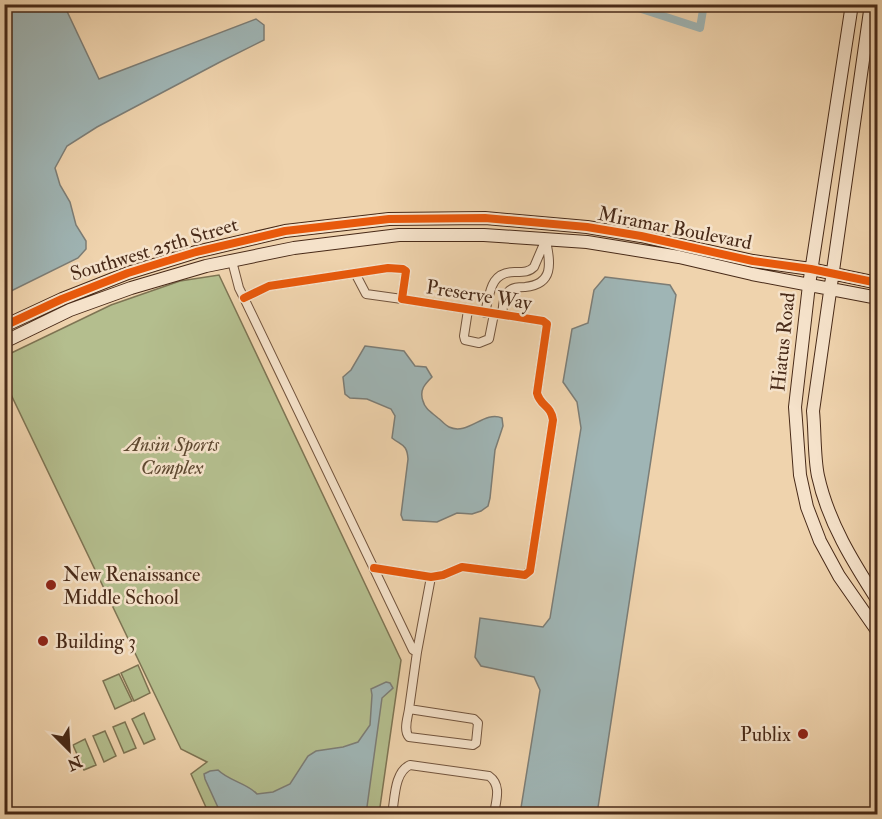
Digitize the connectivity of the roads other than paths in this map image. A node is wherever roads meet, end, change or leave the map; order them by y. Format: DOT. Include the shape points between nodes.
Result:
graph roads {
  1 [pos="852,4"];
  2 [pos="871,4"];
  3 [pos="392,219"];
  4 [pos="399,235"];
  5 [pos="546,239"];
  6 [pos="232,261"];
  7 [pos="812,269"];
  8 [pos="356,273"];
  9 [pos="832,273"];
  10 [pos="878,283"];
  11 [pos="808,285"];
  12 [pos="830,289"];
  13 [pos="244,298"];
  14 [pos="878,298"];
  15 [pos="402,299"];
  16 [pos="468,310"];
  17 [pos="494,314"];
  18 [pos="4,326"];
  19 [pos="4,342"];
  20 [pos="374,568"];
  21 [pos="861,575"];
  22 [pos="431,577"];
  23 [pos="846,585"];
  24 [pos="878,601"];
  25 [pos="878,632"];
  26 [pos="417,652"];
  27 [pos="409,709"];
  28 [pos="392,814"];
  29 [pos="494,814"];
  1 -- 7 [label="street, Hiatus Road"];
  2 -- 9 [label="street, Hiatus Road"];
  3 -- 7 [label="street, Miramar Boulevard" via="485,218 587,227"];
  3 -- 18 [label="street, Southwest 25th Street" via="285,231 196,252 128,273"];
  4 -- 5 [label="street, Miramar Boulevard"];
  4 -- 6 [label="street, Southwest 25th Street" via="294,248"];
  5 -- 11 [label="street, Miramar Boulevard" via="679,257"];
  5 -- 17 [label="street, Preserve Way" via="550,262 544,280 508,292"];
  5 -- 17 [label="street, Preserve Way" via="531,270 507,272 494,282"];
  6 -- 13 [label="street"];
  6 -- 19 [label="street, Southwest 25th Street" via="131,288 70,310"];
  7 -- 9 [label="street, Miramar Boulevard"];
  7 -- 11 [label="street, Hiatus Road"];
  8 -- 13 [label="street, Preserve Way" via="269,286"];
  8 -- 15 [label="street" via="366,294"];
  8 -- 15 [label="street, Preserve Way" via="403,269 406,271"];
  9 -- 10 [label="street, Miramar Boulevard"];
  9 -- 12 [label="street, Hiatus Road"];
  11 -- 12 [label="street, Miramar Boulevard"];
  11 -- 23 [label="street, Hiatus Road" via="795,407 800,475 820,541"];
  12 -- 14 [label="street, Miramar Boulevard"];
  12 -- 21 [label="street, Hiatus Road" via="813,411 818,475 838,537"];
  13 -- 20 [label="street"];
  15 -- 16 [label="street, Preserve Way"];
  16 -- 17 [label="street, Preserve Way"];
  16 -- 17 [label="street" via="465,340 479,343 489,339"];
  17 -- 22 [label="street, Preserve Way" via="546,324 537,393 553,420 530,571 525,575 459,567"];
  20 -- 22 [label="street, Preserve Way"];
  20 -- 26 [label="street"];
  21 -- 23 [label="street"];
  21 -- 24 [label="street, Hiatus Road"];
  22 -- 26 [label="street"];
  23 -- 25 [label="street, Hiatus Road"];
  26 -- 27 [label="street"];
  27 -- 27 [label="street" via="406,734 410,737 476,743 478,723 474,719"];
  28 -- 29 [label="street" via="398,776 410,765 489,777 497,786"];
}
